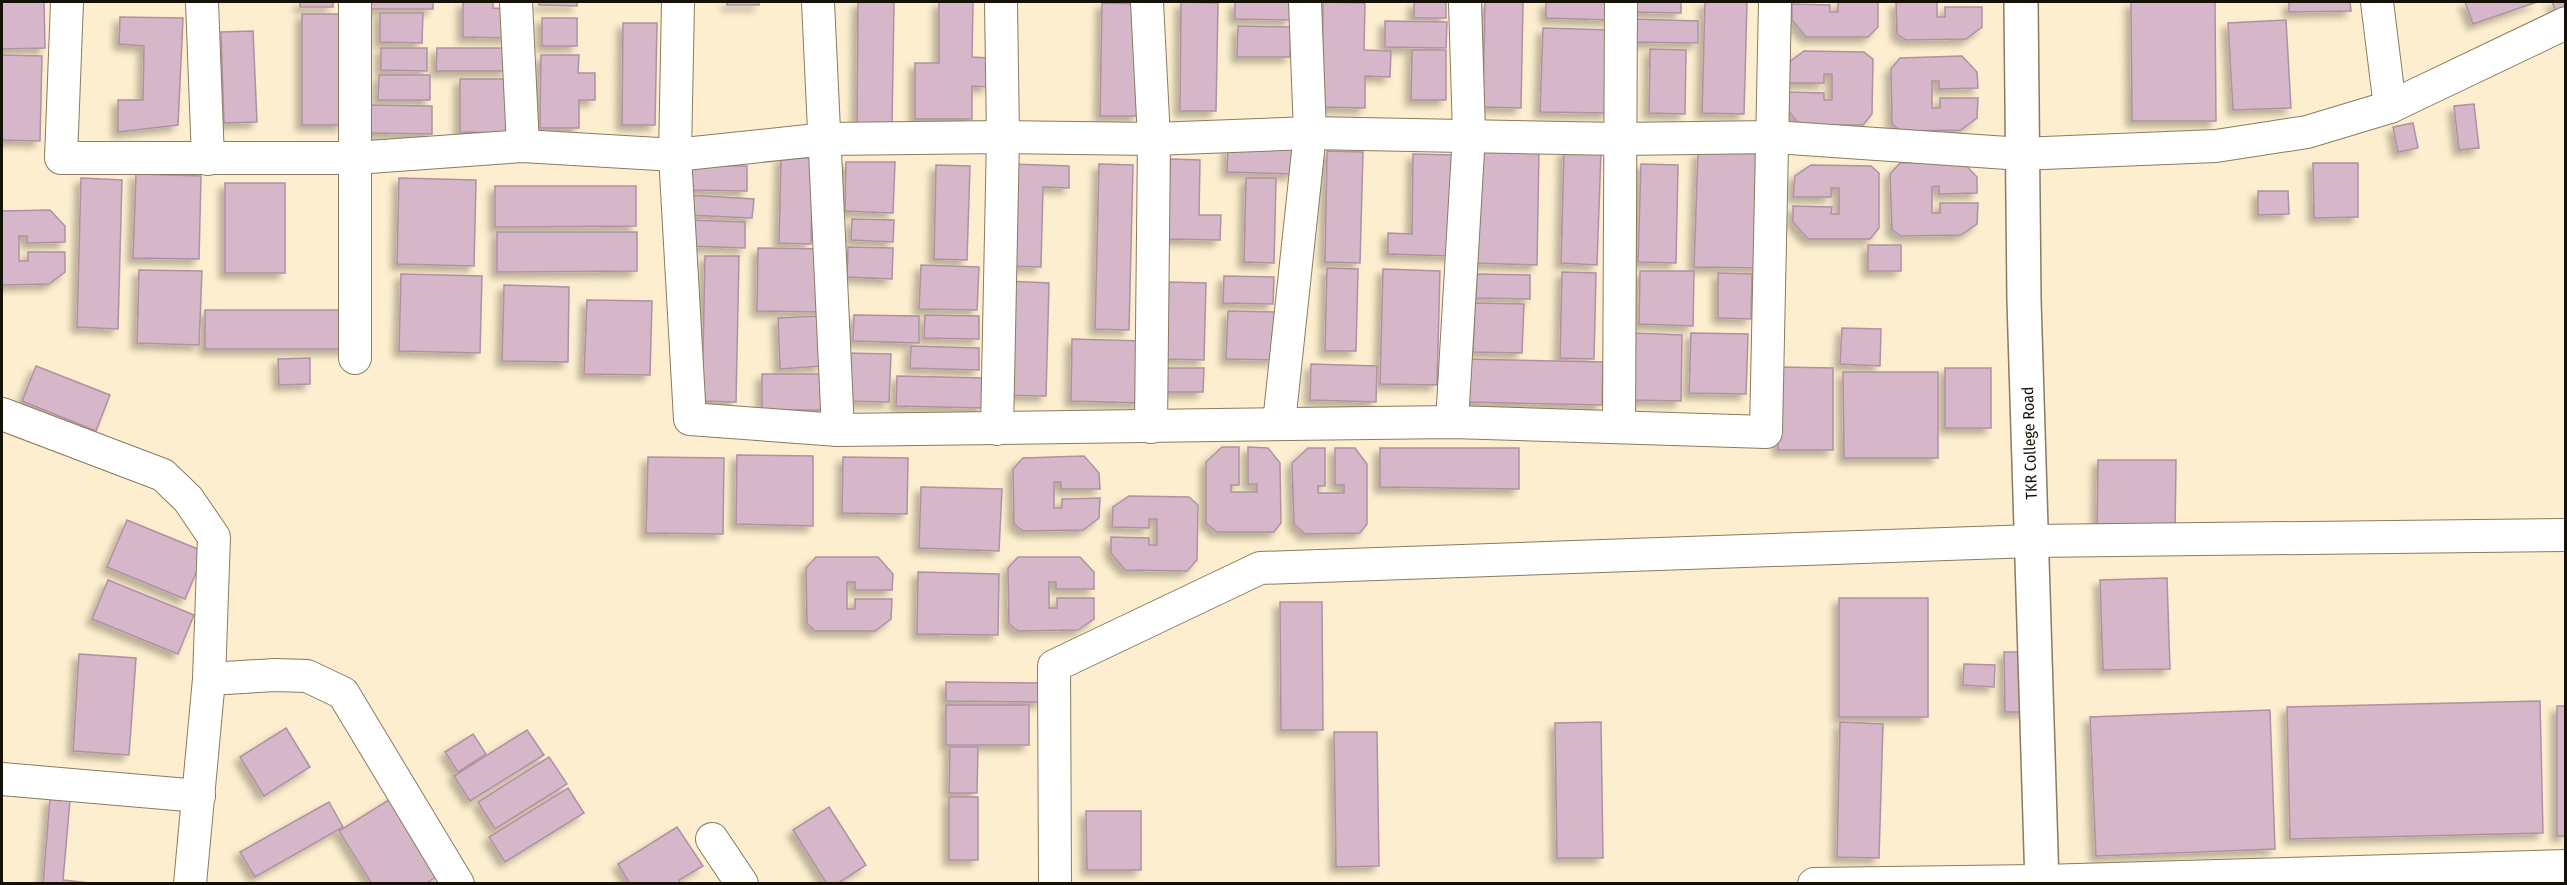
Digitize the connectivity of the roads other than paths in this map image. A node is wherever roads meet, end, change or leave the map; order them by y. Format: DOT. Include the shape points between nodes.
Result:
graph roads {
  1 [pos="67,2"];
  2 [pos="202,2"];
  3 [pos="355,2"];
  4 [pos="516,2"];
  5 [pos="678,2"];
  6 [pos="818,2"];
  7 [pos="1001,2"];
  8 [pos="1147,2"];
  9 [pos="1305,2"];
  10 [pos="1465,2"];
  11 [pos="1621,2"];
  12 [pos="1775,2"];
  13 [pos="2021,2"];
  14 [pos="2377,2"];
  15 [pos="2565,23"];
  16 [pos="2390,107"];
  17 [pos="1310,133"];
  18 [pos="1469,134"];
  19 [pos="1003,137"];
  20 [pos="1774,137"];
  21 [pos="826,139"];
  22 [pos="1154,139"];
  23 [pos="1619,139"];
  24 [pos="523,146"];
  25 [pos="2022,153"];
  26 [pos="675,155"];
  27 [pos="355,158"];
  28 [pos="208,159"];
  29 [pos="355,358"];
  30 [pos="2,414"];
  31 [pos="1452,422"];
  32 [pos="1279,423"];
  33 [pos="1151,427"];
  34 [pos="1619,428"];
  35 [pos="997,429"];
  36 [pos="838,430"];
  37 [pos="2565,535"];
  38 [pos="2032,541"];
  39 [pos="209,679"];
  40 [pos="2,779"];
  41 [pos="199,796"];
  42 [pos="712,839"];
  43 [pos="2565,866"];
  44 [pos="455,882"];
  45 [pos="2042,882"];
  46 [pos="190,884"];
  47 [pos="742,884"];
  48 [pos="1055,884"];
  49 [pos="1814,884"];
  1 -- 28 [label="street" via="61,158"];
  2 -- 28 [label="street"];
  3 -- 27 [label="street"];
  4 -- 24 [label="street"];
  5 -- 26 [label="street"];
  6 -- 21 [label="street"];
  7 -- 19 [label="street"];
  8 -- 22 [label="street"];
  9 -- 17 [label="street"];
  10 -- 18 [label="street"];
  11 -- 23 [label="street"];
  12 -- 20 [label="street"];
  13 -- 25 [label="street, TKR College Road"];
  14 -- 16 [label="street"];
  15 -- 16 [label="street"];
  16 -- 25 [label="street" via="2307,132 2216,146"];
  17 -- 18 [label="street"];
  17 -- 22 [label="street"];
  17 -- 32 [label="street"];
  18 -- 23 [label="street"];
  18 -- 31 [label="street"];
  19 -- 21 [label="street"];
  19 -- 22 [label="street"];
  19 -- 35 [label="street"];
  20 -- 23 [label="street"];
  20 -- 25 [label="street"];
  20 -- 34 [label="street" via="1766,432"];
  21 -- 26 [label="street"];
  21 -- 36 [label="street"];
  22 -- 33 [label="street"];
  23 -- 34 [label="street"];
  24 -- 26 [label="street"];
  24 -- 27 [label="street"];
  25 -- 38 [label="street, TKR College Road"];
  26 -- 36 [label="street" via="690,419"];
  27 -- 28 [label="street"];
  27 -- 29 [label="street"];
  30 -- 39 [label="street" via="163,475 188,500 214,537"];
  31 -- 32 [label="street"];
  31 -- 34 [label="street"];
  32 -- 33 [label="street"];
  33 -- 35 [label="street"];
  35 -- 36 [label="street"];
  37 -- 38 [label="street"];
  38 -- 45 [label="street, TKR College Road"];
  38 -- 48 [label="street" via="1260,568 1054,666"];
  39 -- 41 [label="street"];
  39 -- 44 [label="street" via="307,676 342,693"];
  40 -- 41 [label="street"];
  41 -- 46 [label="street"];
  42 -- 47 [label="street"];
  43 -- 45 [label="street"];
  45 -- 49 [label="street"];
}
